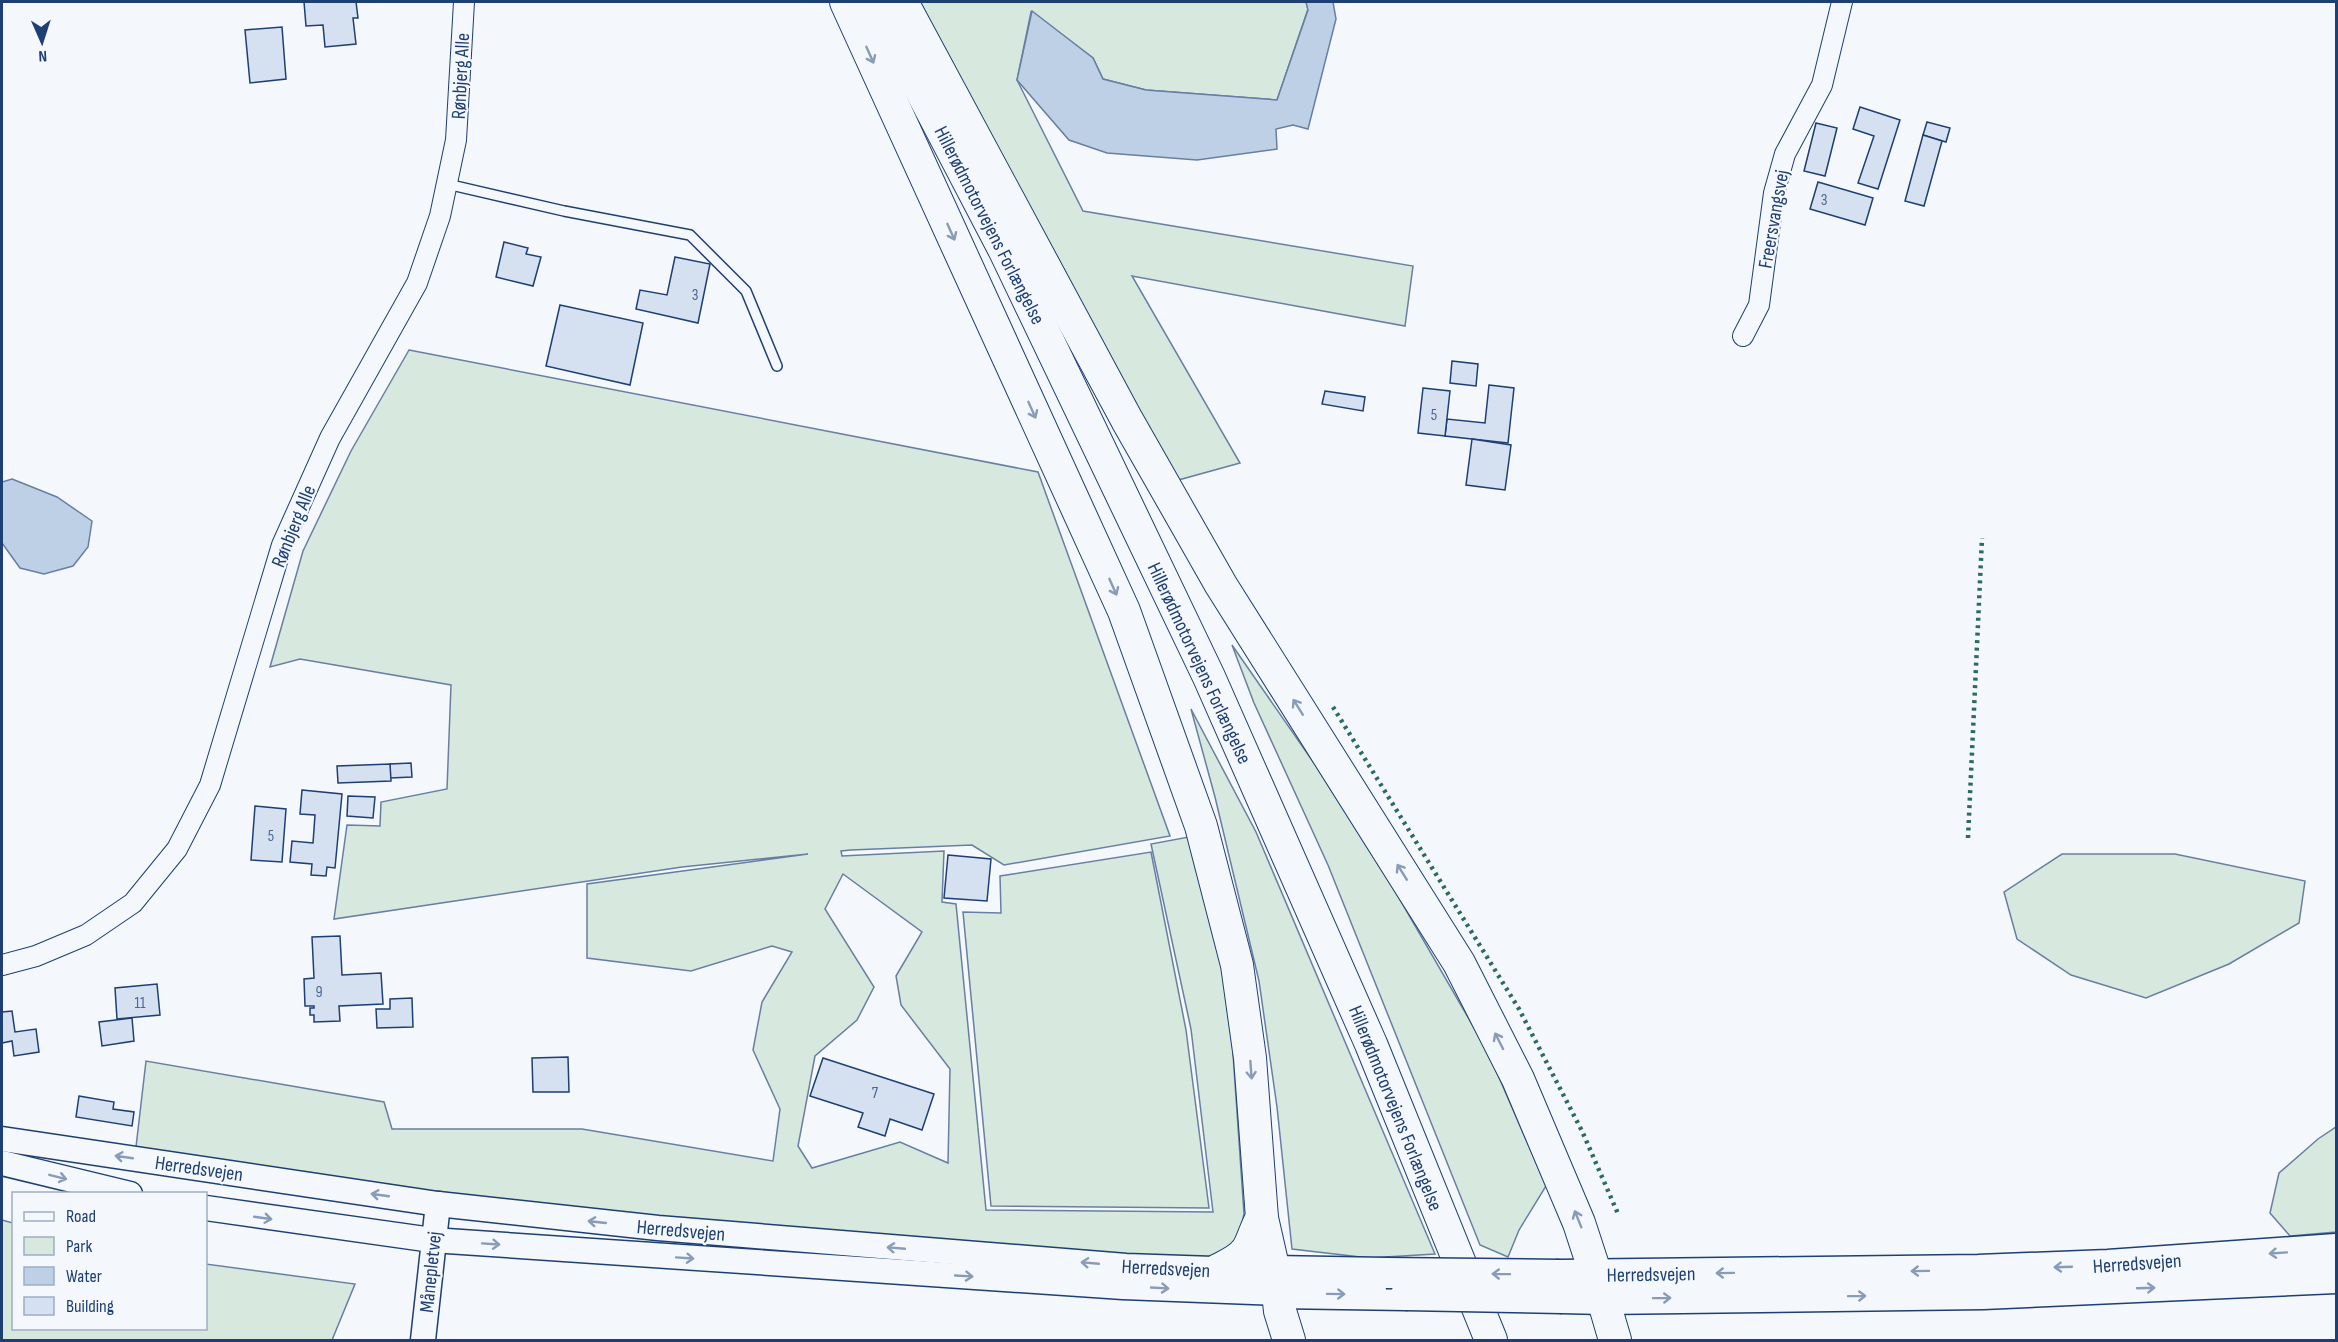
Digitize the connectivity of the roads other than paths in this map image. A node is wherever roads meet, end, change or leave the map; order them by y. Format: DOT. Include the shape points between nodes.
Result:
graph roads {
  1 [pos="464,2"];
  2 [pos="846,2"];
  3 [pos="875,2"];
  4 [pos="902,2"];
  5 [pos="1842,2"];
  6 [pos="447,184"];
  7 [pos="1743,336"];
  8 [pos="777,366"];
  9 [pos="2,965"];
  10 [pos="2,1139"];
  11 [pos="2,1163"];
  12 [pos="122,1192"];
  13 [pos="438,1204"];
  14 [pos="207,1208"];
  15 [pos="1262,1218"];
  16 [pos="432,1240"];
  17 [pos="2337,1249"];
  18 [pos="1218,1270"];
  19 [pos="2337,1278"];
  20 [pos="1276,1282"];
  21 [pos="1561,1286"];
  22 [pos="1600,1287"];
  23 [pos="423,1341"];
  24 [pos="1289,1341"];
  25 [pos="1491,1341"];
  26 [pos="1615,1341"];
  1 -- 6 [label="street, Rønbjerg Alle" via="456,140"];
  2 -- 15 [label="highway, one-way" via="1124,611 1201,826 1237,965 1250,1058"];
  3 -- 25 [label="highway, Hillerødmotorvejens Forlængelse" via="1005,251 1209,677 1371,1044"];
  22 -- 4 [label="highway, one-way" via="1579,1222 1518,1079 1459,963 1221,585 1127,420"];
  5 -- 7 [label="street, Freersvangsvej" via="1822,85 1785,154 1774,193 1759,305"];
  6 -- 8 [label="lane" via="690,235 746,291"];
  6 -- 9 [label="street, Rønbjerg Alle" via="417,283 330,438 282,545 210,785 177,849 133,903 86,935"];
  13 -- 10 [label="street, Herredsvejen, one-way"];
  11 -- 12 [label="street, one-way"];
  13 -- 16 [label="street, Månepletvej"];
  18 -- 13 [label="street, Herredsvejen, one-way" via="658,1228"];
  14 -- 16 [label="street, Herredsvejen, one-way"];
  15 -- 18 [label="highway" via="1248,1249 1237,1261"];
  15 -- 20 [label="highway"];
  16 -- 20 [label="street, Herredsvejen, one-way" via="1123,1287"];
  16 -- 23 [label="street, Månepletvej"];
  17 -- 22 [label="main road, Herredsvejen, one-way" via="2108,1265"];
  18 -- 20 [label="street, Herredsvejen"];
  22 -- 19 [label="main road, Herredsvejen, one-way" via="1983,1294"];
  21 -- 20 [label="main road, Herredsvejen, one-way, bridge" via="1386,1273"];
  20 -- 21 [label="main road, Herredsvejen, one-way, bridge" via="1406,1295"];
  20 -- 24 [label="highway"];
  21 -- 22 [label="main road, Herredsvejen"];
  22 -- 26 [label="highway"];
}
